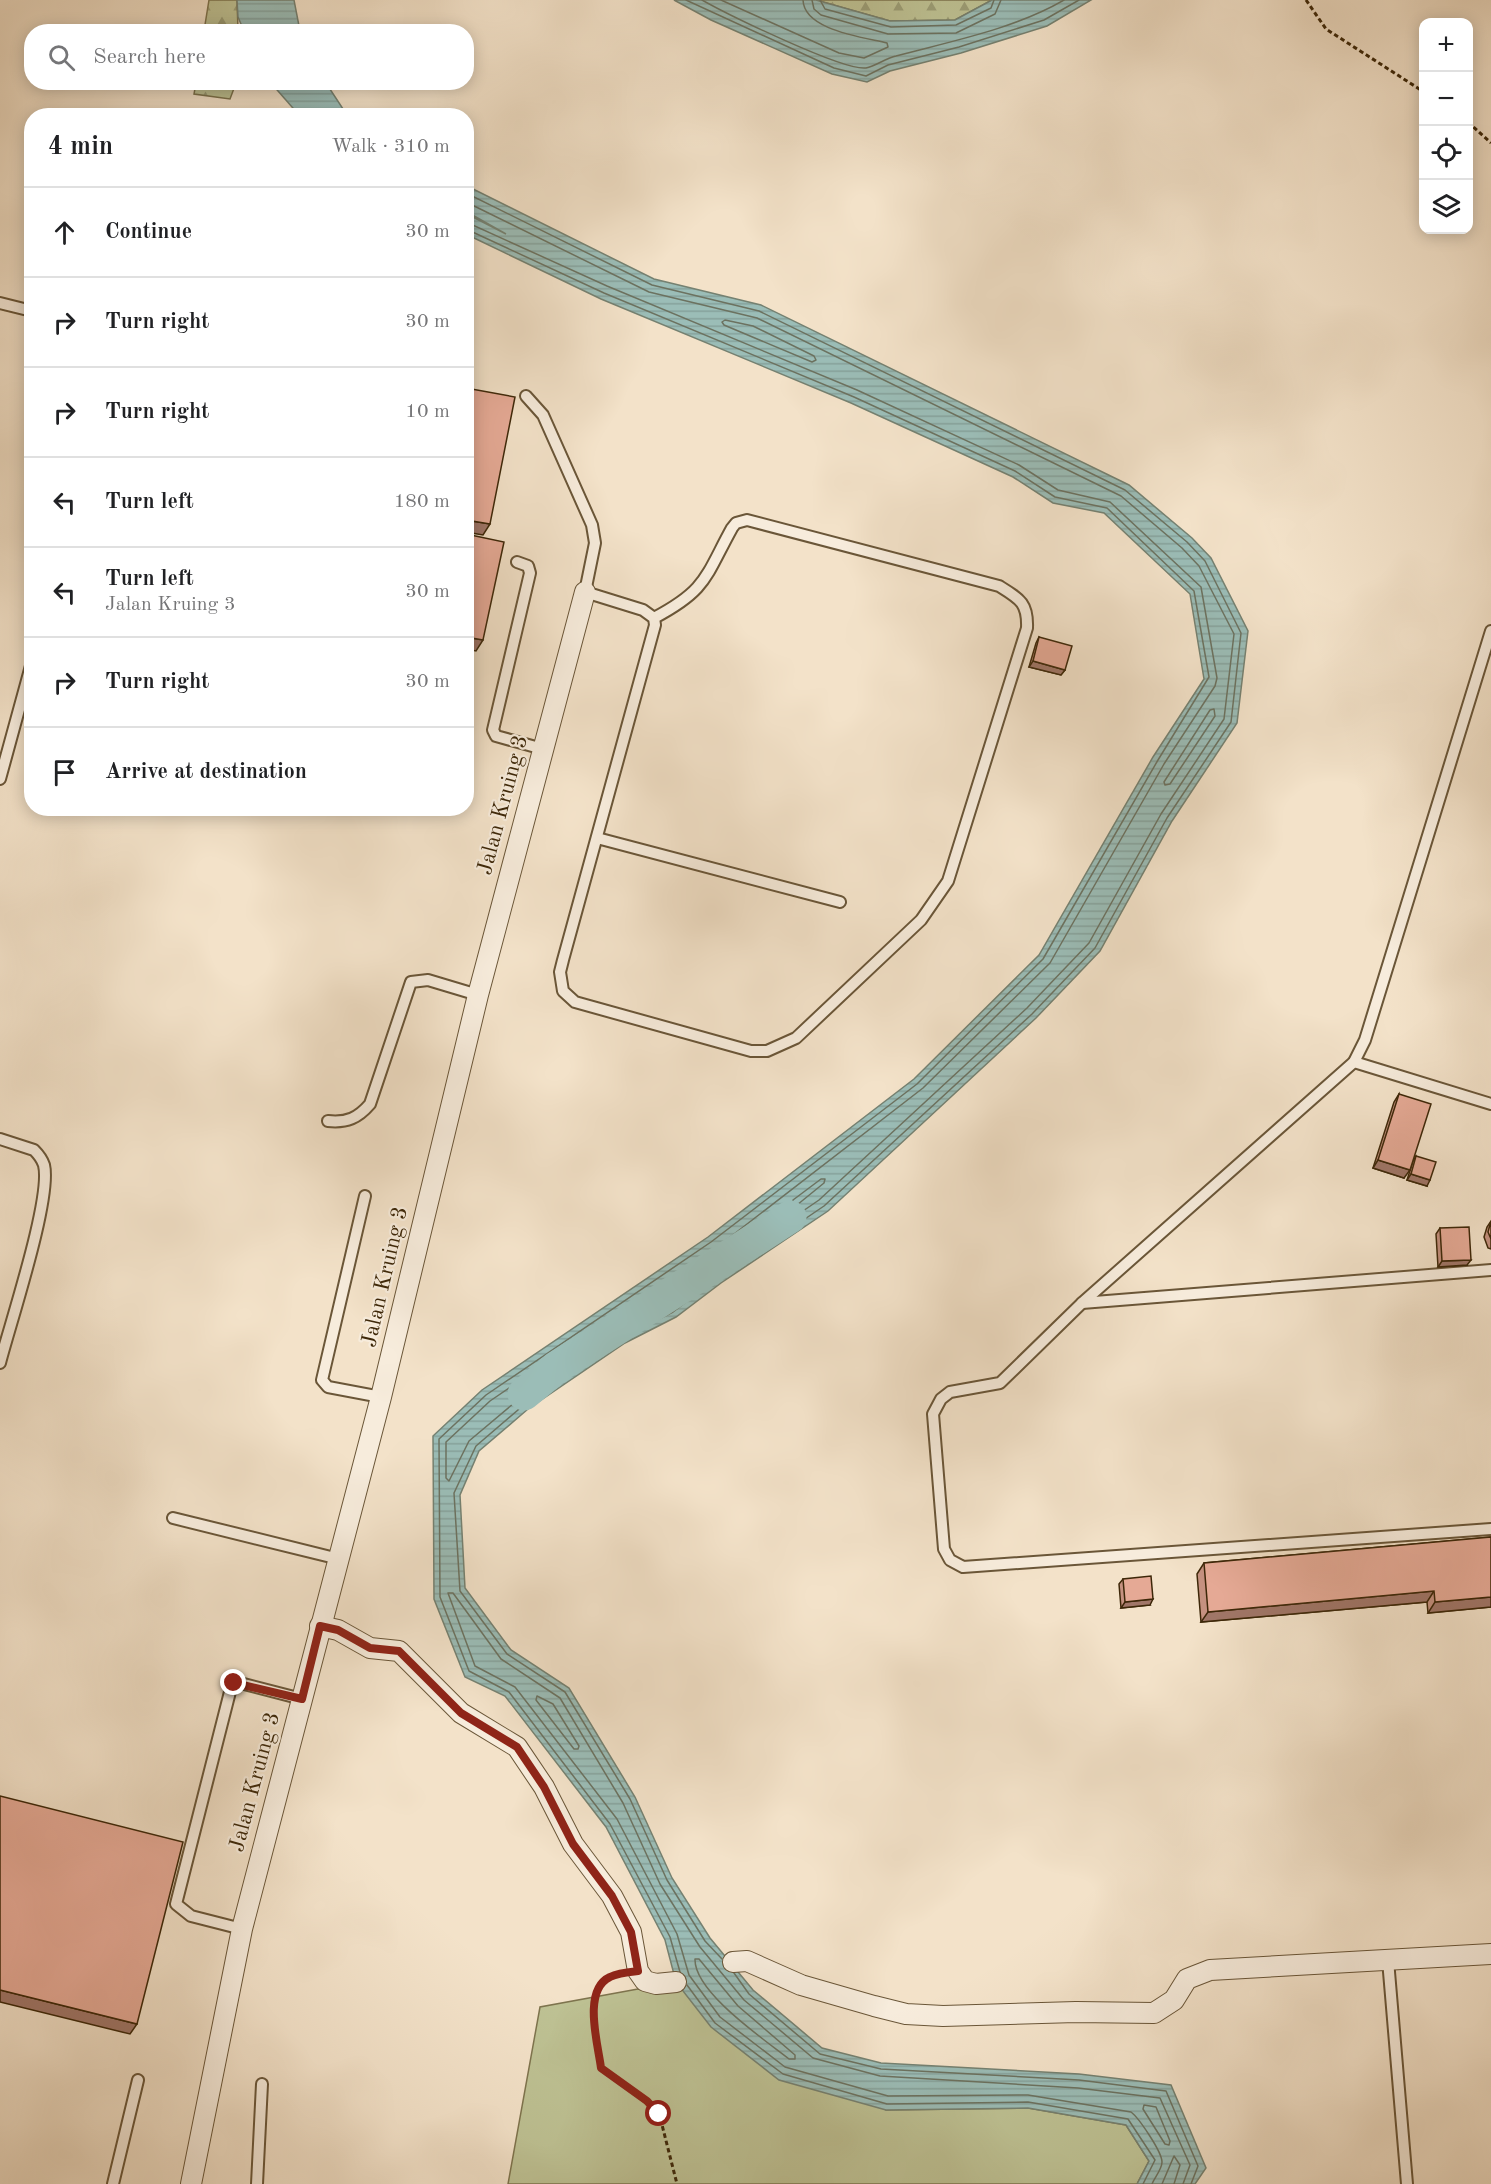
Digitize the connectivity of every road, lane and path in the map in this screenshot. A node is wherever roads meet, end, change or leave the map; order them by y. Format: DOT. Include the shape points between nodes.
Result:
graph roads {
  1 [pos="1306,0"];
  2 [pos="1419,89"];
  3 [pos="1472,126"];
  4 [pos="1491,143"];
  5 [pos="0,303"];
  6 [pos="24,309"];
  7 [pos="526,396"];
  8 [pos="517,562"];
  9 [pos="585,592"];
  10 [pos="654,618"];
  11 [pos="1491,631"];
  12 [pos="24,691"];
  13 [pos="543,749"];
  14 [pos="0,779"];
  15 [pos="597,838"];
  16 [pos="840,902"];
  17 [pos="478,995"];
  18 [pos="1354,1062"];
  19 [pos="1491,1104"];
  20 [pos="328,1121"];
  21 [pos="0,1139"];
  22 [pos="365,1196"];
  23 [pos="1491,1270"];
  24 [pos="1082,1303"];
  25 [pos="0,1363"];
  26 [pos="381,1398"];
  27 [pos="173,1518"];
  28 [pos="1491,1529"];
  29 [pos="339,1559"];
  30 [pos="320,1626"];
  31 [pos="302,1699"];
  32 [pos="242,1929"];
  33 [pos="1491,1954"];
  34 [pos="1388,1960"];
  35 [pos="733,1962"];
  36 [pos="638,1971"];
  37 [pos="676,1982"];
  38 [pos="138,2080"];
  39 [pos="262,2084"];
  40 [pos="113,2184"];
  41 [pos="191,2184"];
  42 [pos="256,2184"];
  43 [pos="677,2184"];
  44 [pos="1407,2184"];
  1 -- 2 [label="path" via="1326,29"];
  3 -- 4 [label="path"];
  5 -- 6 [label="lane"];
  7 -- 9 [label="lane, Jalan Kruing 3" via="543,415 592,525 595,543"];
  8 -- 13 [label="lane" via="528,566 530,573 493,730 496,736"];
  9 -- 10 [label="lane" via="643,610"];
  9 -- 13 [label="street, Jalan Kruing 3"];
  10 -- 15 [label="lane" via="654,631"];
  10 -- 15 [label="lane" via="691,596 706,579 732,528 747,520 999,586 1022,602 1027,628 948,880 921,920 796,1038 767,1051 751,1051 575,1002 566,996 561,983 563,960"];
  11 -- 18 [label="lane" via="1365,1040"];
  12 -- 14 [label="lane"];
  13 -- 17 [label="street, Jalan Kruing 3"];
  15 -- 16 [label="lane"];
  17 -- 20 [label="lane" via="429,980 411,982 370,1104 354,1118"];
  17 -- 26 [label="street, Jalan Kruing 3"];
  18 -- 19 [label="lane"];
  18 -- 24 [label="lane"];
  21 -- 25 [label="lane" via="34,1150 44,1166 39,1215"];
  22 -- 26 [label="lane" via="322,1380 328,1387"];
  23 -- 24 [label="lane"];
  24 -- 28 [label="lane" via="999,1383 950,1392 935,1408 941,1531 945,1553 958,1566"];
  26 -- 29 [label="street, Jalan Kruing 3"];
  27 -- 29 [label="lane"];
  29 -- 30 [label="street, Jalan Kruing 3"];
  30 -- 31 [label="street, Jalan Kruing 3"];
  30 -- 36 [label="street" via="338,1630 370,1648 399,1651 461,1713 517,1747 544,1787 573,1844 612,1896 631,1932"];
  31 -- 32 [label="street, Jalan Kruing 3"];
  31 -- 32 [label="lane" via="236,1683 229,1695 176,1904 191,1916"];
  32 -- 41 [label="street, Jalan Kruing 3"];
  33 -- 34 [label="street"];
  34 -- 35 [label="street" via="1210,1970 1187,1979 1174,2000 1154,2013 995,2016 906,2014 801,1985 747,1961"];
  34 -- 44 [label="lane"];
  36 -- 37 [label="street" via="645,1981"];
  36 -- 43 [label="path" via="603,1981 593,2004 601,2068 659,2114"];
  38 -- 40 [label="lane"];
  39 -- 42 [label="lane"];
}
